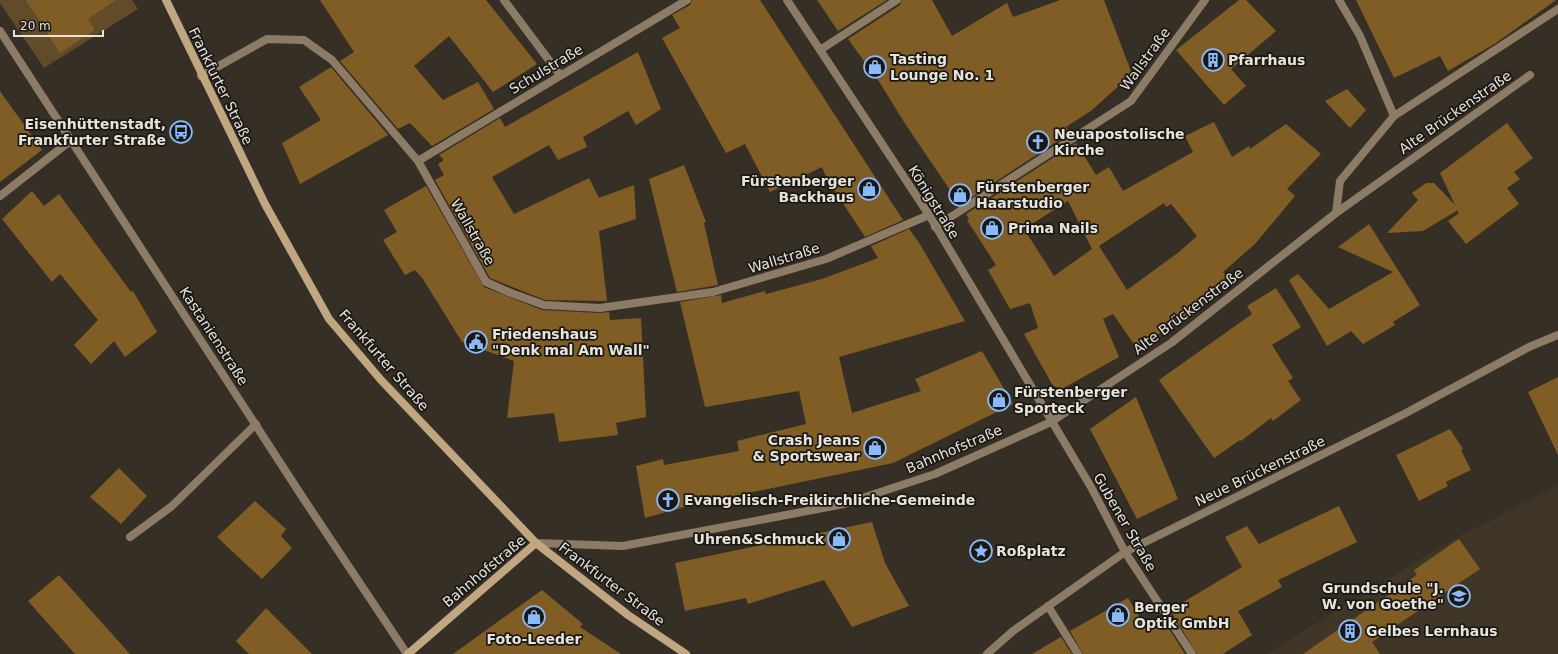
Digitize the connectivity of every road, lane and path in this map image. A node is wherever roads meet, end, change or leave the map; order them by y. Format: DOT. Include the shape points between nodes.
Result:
graph roads {
  1 [pos="166,0"];
  2 [pos="504,0"];
  3 [pos="687,0"];
  4 [pos="787,0"];
  5 [pos="898,0"];
  6 [pos="1204,0"];
  7 [pos="1339,0"];
  8 [pos="1558,9"];
  9 [pos="0,31"];
  10 [pos="820,50"];
  11 [pos="560,75"];
  12 [pos="1530,75"];
  13 [pos="201,76"];
  14 [pos="1394,116"];
  15 [pos="70,141"];
  16 [pos="418,161"];
  17 [pos="0,196"];
  18 [pos="1336,213"];
  19 [pos="929,215"];
  20 [pos="935,227"];
  21 [pos="1558,335"];
  22 [pos="1051,422"];
  23 [pos="256,424"];
  24 [pos="130,537"];
  25 [pos="536,543"];
  26 [pos="1125,552"];
  27 [pos="1048,606"];
  28 [pos="408,654"];
  29 [pos="686,654"];
  30 [pos="987,654"];
  31 [pos="1078,654"];
  32 [pos="1192,654"];
  1 -- 13 [label="main road, Frankfurter Straße"];
  2 -- 11 [label="street"];
  3 -- 11 [label="street, Schulstraße"];
  4 -- 10 [label="street, Königstraße"];
  5 -- 10 [label="street"];
  6 -- 20 [label="street, Wallstraße" via="1130,101"];
  7 -- 14 [label="street" via="1360,36"];
  8 -- 14 [label="street, Alte Brückenstraße"];
  9 -- 15 [label="street, Kastanienstraße"];
  10 -- 19 [label="street, Königstraße"];
  11 -- 16 [label="street, Schulstraße"];
  12 -- 18 [label="street, Alte Brückenstraße"];
  13 -- 16 [label="street, Wallstraße" via="266,39 304,40 332,60"];
  13 -- 25 [label="main road, Frankfurter Straße" via="265,204 329,319 381,380"];
  14 -- 18 [label="street, Alte Brückenstraße" via="1340,181"];
  15 -- 17 [label="street"];
  15 -- 23 [label="street, Kastanienstraße"];
  16 -- 19 [label="street, Wallstraße" via="486,282 544,305 600,308 713,292 826,259"];
  18 -- 22 [label="street, Alte Brückenstraße" via="1171,343"];
  19 -- 20 [label="street, Königstraße"];
  20 -- 22 [label="street, Königstraße"];
  21 -- 26 [label="street, Neue Brückenstraße" via="1529,347 1404,414"];
  22 -- 25 [label="street, Bahnhofstraße" via="934,474 844,504 623,546"];
  22 -- 26 [label="street, Gubener Straße" via="1091,487"];
  23 -- 24 [label="street" via="172,506"];
  23 -- 28 [label="street, Kastanienstraße"];
  25 -- 28 [label="main road, Bahnhofstraße"];
  25 -- 29 [label="main road, Frankfurter Straße" via="628,615"];
  26 -- 27 [label="street, Neue Brückenstraße"];
  26 -- 32 [label="street, Gubener Straße"];
  27 -- 30 [label="street, Neue Brückenstraße"];
  27 -- 31 [label="street"];
}
